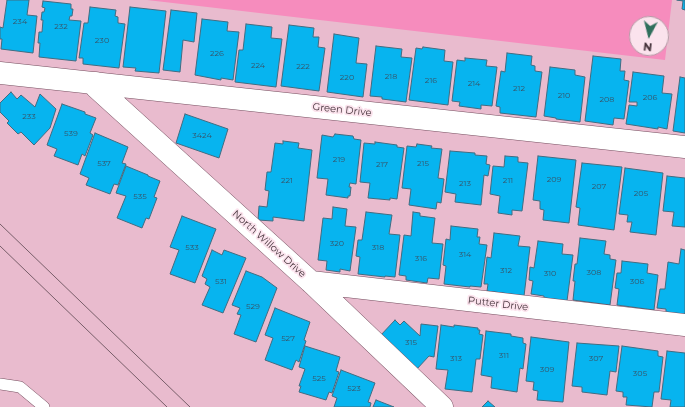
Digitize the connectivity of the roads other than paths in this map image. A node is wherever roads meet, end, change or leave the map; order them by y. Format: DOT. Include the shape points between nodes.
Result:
graph roads {
  1 [pos="0,73"];
  2 [pos="96,83"];
  3 [pos="685,147"];
  4 [pos="311,282"];
  5 [pos="685,325"];
  6 [pos="0,384"];
  7 [pos="44,407"];
  8 [pos="442,407"];
  1 -- 2 [label="street, Green Drive"];
  2 -- 3 [label="street, Green Drive"];
  2 -- 4 [label="street, North Willow Drive" via="96,87"];
  4 -- 5 [label="street, Putter Drive"];
  4 -- 8 [label="street, North Willow Drive"];
  6 -- 7 [label="lane" via="20,387"];
}
